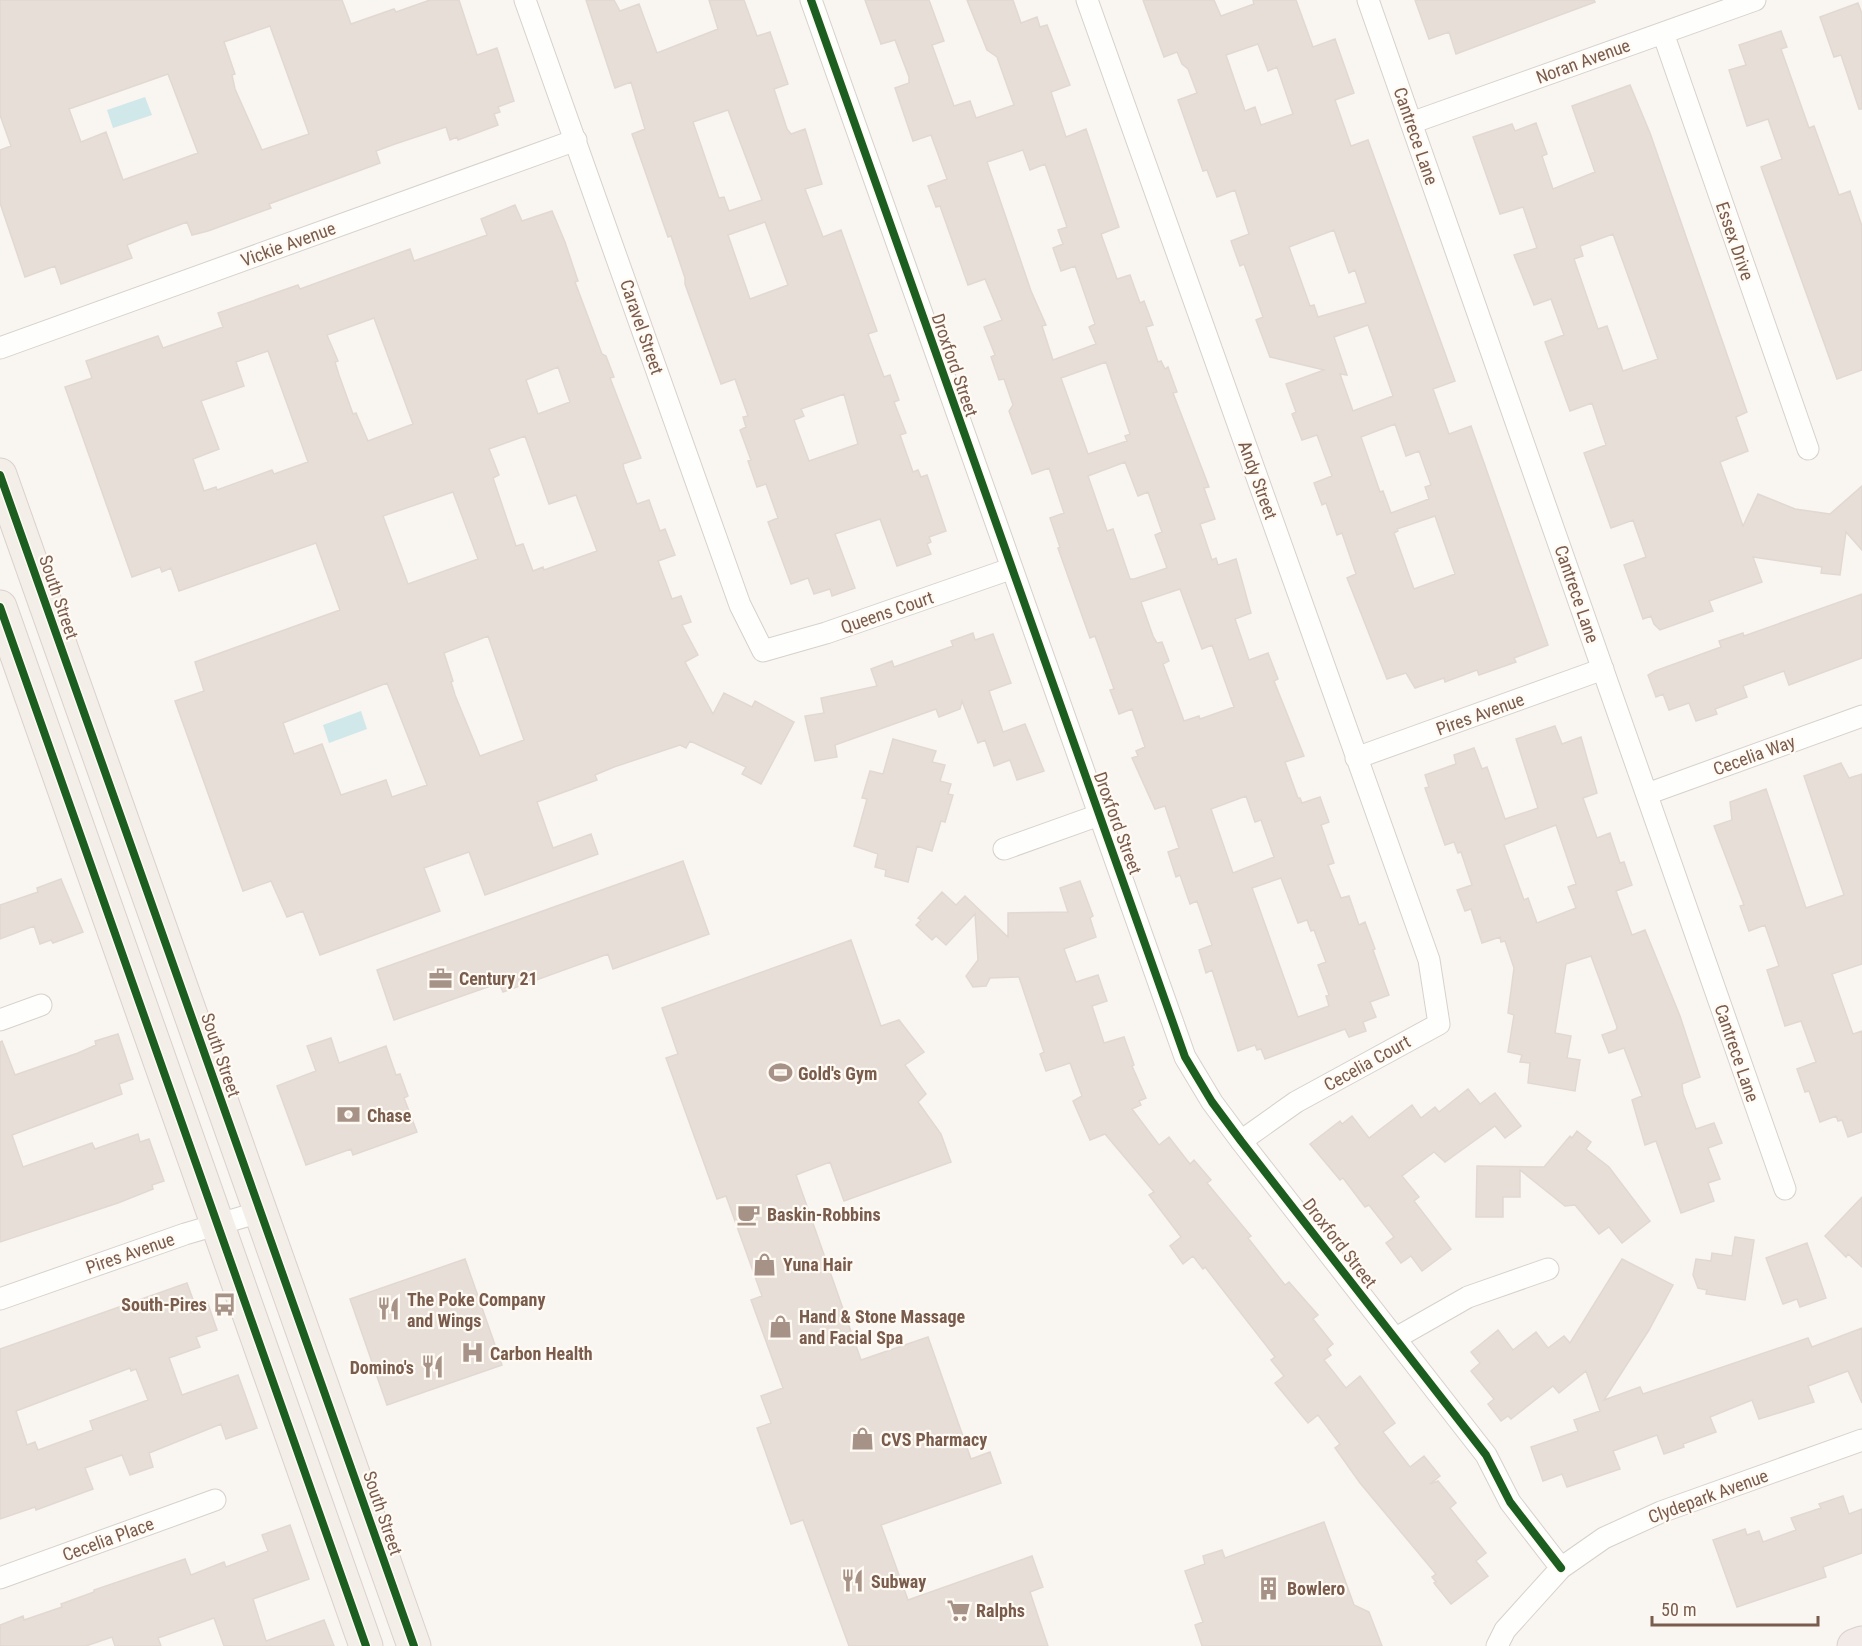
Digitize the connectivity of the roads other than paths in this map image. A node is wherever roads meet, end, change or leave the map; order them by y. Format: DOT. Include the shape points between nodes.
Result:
graph roads {
  1 [pos="525,0"];
  2 [pos="811,0"];
  3 [pos="1087,0"];
  4 [pos="1368,0"];
  5 [pos="1755,0"];
  6 [pos="1663,33"];
  7 [pos="1411,123"];
  8 [pos="576,140"];
  9 [pos="0,348"];
  10 [pos="1808,449"];
  11 [pos="0,475"];
  12 [pos="1010,569"];
  13 [pos="0,607"];
  14 [pos="763,651"];
  15 [pos="1603,669"];
  16 [pos="1862,716"];
  17 [pos="1356,758"];
  18 [pos="1647,794"];
  19 [pos="1099,815"];
  20 [pos="1004,849"];
  21 [pos="1429,960"];
  22 [pos="41,1005"];
  23 [pos="0,1020"];
  24 [pos="1241,1141"];
  25 [pos="1785,1188"];
  26 [pos="261,1212"];
  27 [pos="217,1224"];
  28 [pos="1548,1269"];
  29 [pos="0,1299"];
  30 [pos="1396,1338"];
  31 [pos="1862,1440"];
  32 [pos="215,1500"];
  33 [pos="1561,1568"];
  34 [pos="0,1578"];
  35 [pos="1862,1643"];
  36 [pos="366,1646"];
  37 [pos="414,1646"];
  38 [pos="1497,1646"];
  39 [pos="1854,1646"];
  1 -- 8 [label="street, Caravel Street"];
  2 -- 12 [label="street, Droxford Street"];
  3 -- 17 [label="street, Andy Street"];
  4 -- 7 [label="street, Cantrece Lane"];
  5 -- 6 [label="street, Noran Avenue"];
  6 -- 7 [label="street, Noran Avenue"];
  6 -- 10 [label="street, Essex Drive"];
  7 -- 15 [label="street, Cantrece Lane"];
  8 -- 9 [label="street, Vickie Avenue"];
  8 -- 14 [label="street, Caravel Street" via="740,605"];
  11 -- 26 [label="main road, South Street"];
  12 -- 14 [label="street, Queens Court"];
  12 -- 19 [label="street, Droxford Street"];
  13 -- 27 [label="main road"];
  15 -- 17 [label="street, Pires Avenue"];
  15 -- 18 [label="street, Cantrece Lane"];
  16 -- 18 [label="street, Cecelia Way"];
  17 -- 21 [label="street, Andy Street"];
  18 -- 25 [label="street, Cantrece Lane"];
  19 -- 20 [label="street"];
  19 -- 24 [label="street, Droxford Street" via="1185,1057"];
  21 -- 24 [label="street, Cecelia Court" via="1439,1024 1296,1102"];
  22 -- 23 [label="street"];
  24 -- 30 [label="street, Droxford Street"];
  26 -- 27 [label="street, Pires Avenue"];
  26 -- 37 [label="main road, South Street"];
  27 -- 29 [label="street, Pires Avenue"];
  27 -- 36 [label="main road"];
  28 -- 30 [label="street" via="1468,1297"];
  30 -- 33 [label="street, Droxford Street" via="1486,1455 1510,1502"];
  31 -- 33 [label="street, Clydepark Avenue" via="1661,1512 1604,1538"];
  32 -- 34 [label="street, Cecelia Place"];
  33 -- 38 [label="street" via="1505,1630"];
  35 -- 39 [label="highway"];
}
